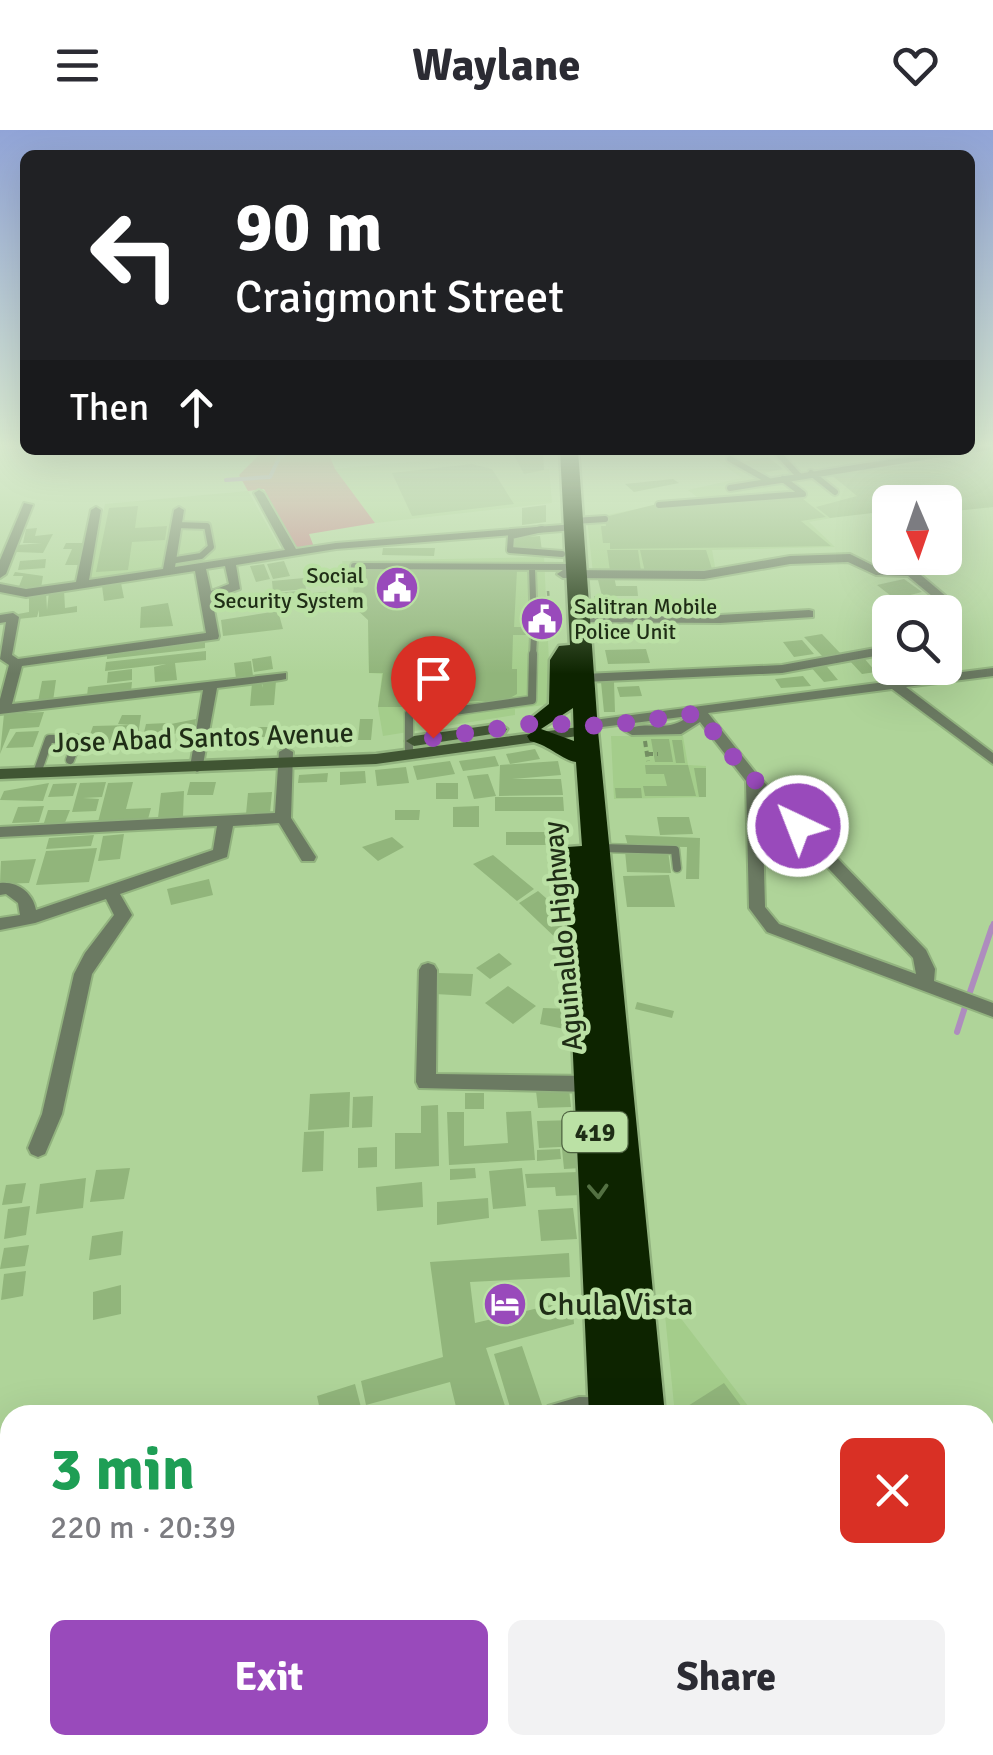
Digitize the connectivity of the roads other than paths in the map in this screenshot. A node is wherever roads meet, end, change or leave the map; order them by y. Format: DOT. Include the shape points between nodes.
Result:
graph roads {
  1 [pos="21,523"];
  2 [pos="94,523"];
  3 [pos="276,523"];
  4 [pos="564,523"];
  5 [pos="564,523"];
  6 [pos="583,523"];
  7 [pos="176,524"];
  8 [pos="564,526"];
  9 [pos="293,554"];
  10 [pos="230,563"];
  11 [pos="354,566"];
  12 [pos="169,567"];
  13 [pos="200,567"];
  14 [pos="518,567"];
  15 [pos="375,568"];
  16 [pos="532,568"];
  17 [pos="565,571"];
  18 [pos="0,574"];
  19 [pos="82,584"];
  20 [pos="0,588"];
  21 [pos="938,595"];
  22 [pos="206,597"];
  23 [pos="809,614"];
  24 [pos="581,618"];
  25 [pos="0,619"];
  26 [pos="567,651"];
  27 [pos="872,653"];
  28 [pos="16,663"];
  29 [pos="993,672"];
  30 [pos="281,676"];
  31 [pos="976,677"];
  32 [pos="584,678"];
  33 [pos="212,684"];
  34 [pos="896,686"];
  35 [pos="993,690"];
  36 [pos="2,710"];
  37 [pos="447,712"];
  38 [pos="700,713"];
  39 [pos="426,714"];
  40 [pos="538,730"];
  41 [pos="578,733"];
  42 [pos="408,749"];
  43 [pos="286,758"];
  44 [pos="198,760"];
  45 [pos="993,760"];
  46 [pos="0,763"];
  47 [pos="40,767"];
  48 [pos="0,774"];
  49 [pos="754,780"];
  50 [pos="283,818"];
  51 [pos="226,822"];
  52 [pos="0,832"];
  53 [pos="588,848"];
  54 [pos="308,857"];
  55 [pos="678,868"];
  56 [pos="0,889"];
  57 [pos="110,890"];
  58 [pos="29,919"];
  59 [pos="0,924"];
  60 [pos="428,970"];
  61 [pos="924,984"];
  62 [pos="993,1010"];
  63 [pos="592,1084"];
  64 [pos="38,1148"];
  65 [pos="630,1405"];
  66 [pos="630,1405"];
  1 -- 18 [label="street"];
  2 -- 19 [label="street"];
  3 -- 9 [label="street"];
  4 -- 8 [label="highway, Aguinaldo Highway / 419"];
  5 -- 8 [label="highway, Aguinaldo Highway / 419"];
  6 -- 8 [label="lane"];
  7 -- 12 [label="street"];
  7 -- 12 [label="lane" via="207,526 211,547"];
  8 -- 9 [label="street"];
  8 -- 17 [label="highway, Aguinaldo Highway / 419"];
  8 -- 17 [label="lane" via="509,538 510,550"];
  9 -- 10 [label="street"];
  10 -- 13 [label="street"];
  10 -- 22 [label="street" via="236,586"];
  11 -- 15 [label="lane"];
  12 -- 13 [label="street"];
  12 -- 19 [label="street"];
  13 -- 22 [label="street"];
  14 -- 15 [label="lane"];
  14 -- 16 [label="lane"];
  14 -- 17 [label="lane"];
  16 -- 17 [label="lane"];
  16 -- 37 [label="lane" via="532,700"];
  17 -- 21 [label="street" via="704,575 850,558 876,570 911,573"];
  17 -- 24 [label="highway, Aguinaldo Highway / 419"];
  17 -- 26 [label="highway, Aguinaldo Highway / 419"];
  19 -- 20 [label="street" via="26,592"];
  22 -- 28 [label="street" via="212,636"];
  23 -- 24 [label="street"];
  24 -- 32 [label="highway, Aguinaldo Highway / 419"];
  25 -- 28 [label="street" via="13,618 5,657"];
  26 -- 40 [label="highway" via="561,706"];
  26 -- 41 [label="highway, Aguinaldo Highway / 419"];
  27 -- 32 [label="street" via="782,669"];
  28 -- 36 [label="street"];
  29 -- 31 [label="street"];
  30 -- 33 [label="street"];
  31 -- 34 [label="street"];
  31 -- 35 [label="street"];
  32 -- 41 [label="highway, Aguinaldo Highway / 419"];
  33 -- 36 [label="street"];
  33 -- 44 [label="street"];
  34 -- 38 [label="street"];
  34 -- 45 [label="street"];
  38 -- 41 [label="street" via="681,730"];
  38 -- 49 [label="street"];
  39 -- 42 [label="lane" via="410,714"];
  40 -- 41 [label="highway" via="560,741"];
  40 -- 42 [label="main road, Jose Abad Santos Avenue"];
  41 -- 53 [label="highway, Aguinaldo Highway / 419"];
  42 -- 43 [label="main road, Jose Abad Santos Avenue"];
  43 -- 44 [label="main road, Jose Abad Santos Avenue"];
  43 -- 50 [label="street"];
  44 -- 47 [label="main road, Jose Abad Santos Avenue"];
  44 -- 47 [label="main road, Jose Abad Santos Avenue" via="70,760"];
  46 -- 47 [label="main road, Jose Abad Santos Avenue"];
  47 -- 48 [label="main road, Jose Abad Santos Avenue"];
  49 -- 61 [label="street" via="920,955"];
  49 -- 61 [label="street" via="762,920"];
  50 -- 51 [label="street"];
  50 -- 54 [label="street"];
  51 -- 52 [label="street"];
  51 -- 57 [label="street" via="222,853"];
  53 -- 55 [label="lane" via="674,850"];
  53 -- 63 [label="highway, Aguinaldo Highway / 419"];
  53 -- 65 [label="highway, Aguinaldo Highway / 419"];
  56 -- 58 [label="street" via="26,900"];
  57 -- 58 [label="street"];
  57 -- 64 [label="street" via="123,914 83,974 52,1114"];
  58 -- 59 [label="street"];
  60 -- 63 [label="street" via="426,1082"];
  61 -- 62 [label="street"];
  63 -- 66 [label="highway, Aguinaldo Highway / 419, one-way"];
}
